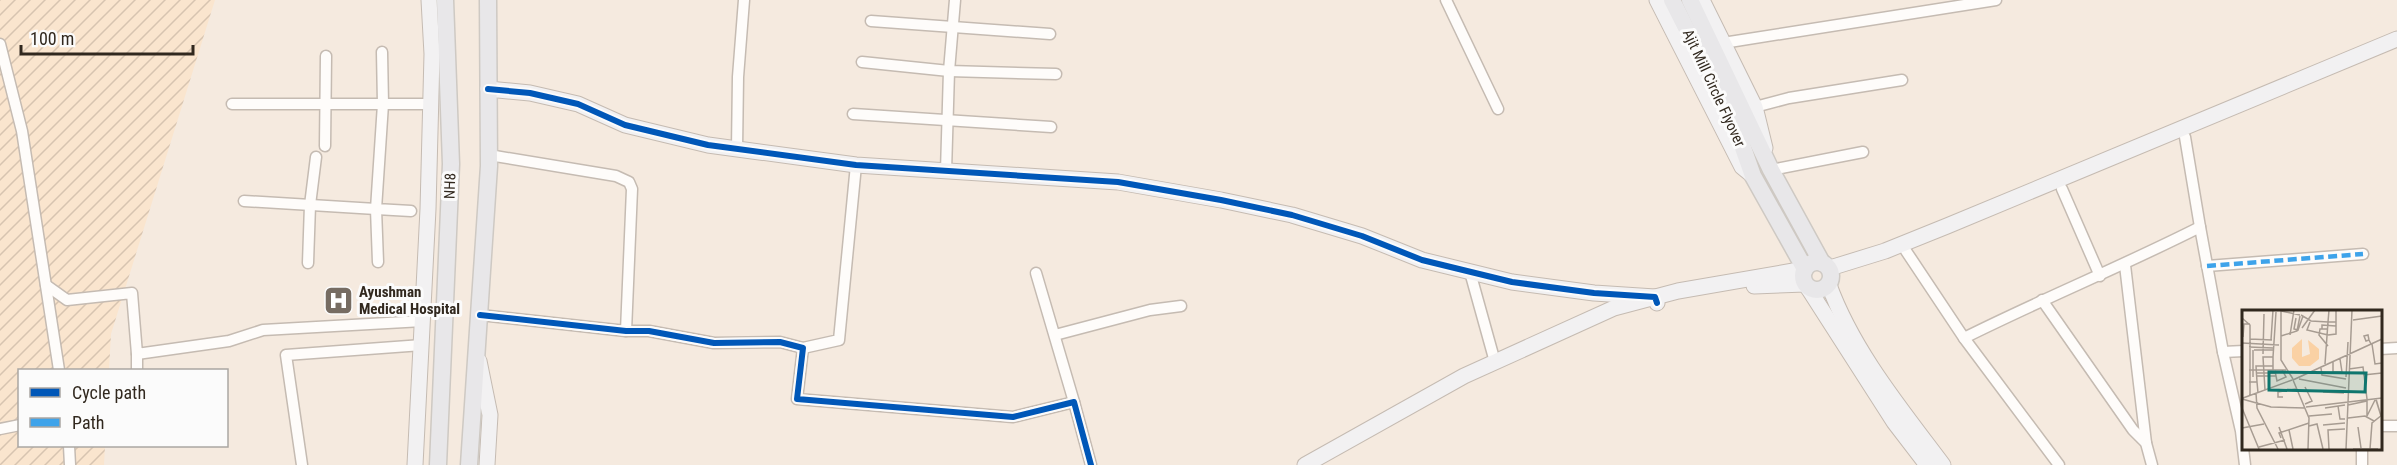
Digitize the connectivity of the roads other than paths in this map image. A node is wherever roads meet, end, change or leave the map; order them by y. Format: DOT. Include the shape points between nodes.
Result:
graph roads {
  1 [pos="429,0"];
  2 [pos="445,0"];
  3 [pos="488,0"];
  4 [pos="744,0"];
  5 [pos="955,0"];
  6 [pos="1446,0"];
  7 [pos="1657,0"];
  8 [pos="1702,0"];
  9 [pos="1996,0"];
  10 [pos="1681,1"];
  11 [pos="1928,5"];
  12 [pos="871,21"];
  13 [pos="952,28"];
  14 [pos="1050,34"];
  15 [pos="2397,39"];
  16 [pos="1723,43"];
  17 [pos="0,44"];
  18 [pos="2397,48"];
  19 [pos="382,51"];
  20 [pos="326,56"];
  21 [pos="861,62"];
  22 [pos="949,71"];
  23 [pos="1056,74"];
  24 [pos="1902,80"];
  25 [pos="488,89"];
  26 [pos="232,104"];
  27 [pos="325,104"];
  28 [pos="383,104"];
  29 [pos="430,104"];
  30 [pos="1755,107"];
  31 [pos="1498,110"];
  32 [pos="853,114"];
  33 [pos="947,120"];
  34 [pos="1051,128"];
  35 [pos="2185,137"];
  36 [pos="325,146"];
  37 [pos="737,149"];
  38 [pos="1863,152"];
  39 [pos="489,155"];
  40 [pos="316,157"];
  41 [pos="856,165"];
  42 [pos="1771,170"];
  43 [pos="946,171"];
  44 [pos="1753,176"];
  45 [pos="2062,189"];
  46 [pos="244,201"];
  47 [pos="310,205"];
  48 [pos="376,209"];
  49 [pos="411,211"];
  50 [pos="2200,227"];
  51 [pos="1906,251"];
  52 [pos="2363,254"];
  53 [pos="378,262"];
  54 [pos="308,263"];
  55 [pos="2125,265"];
  56 [pos="2207,266"];
  57 [pos="1470,272"];
  58 [pos="1036,273"];
  59 [pos="1828,273"];
  60 [pos="2100,276"];
  61 [pos="1806,280"];
  62 [pos="46,285"];
  63 [pos="1656,300"];
  64 [pos="2042,300"];
  65 [pos="1181,306"];
  66 [pos="480,315"];
  67 [pos="423,321"];
  68 [pos="626,331"];
  69 [pos="1055,335"];
  70 [pos="1964,338"];
  71 [pos="422,345"];
  72 [pos="803,348"];
  73 [pos="2397,348"];
  74 [pos="2382,349"];
  75 [pos="2242,351"];
  76 [pos="2223,352"];
  77 [pos="137,354"];
  78 [pos="477,354"];
  79 [pos="1495,362"];
  80 [pos="59,369"];
  81 [pos="136,369"];
  82 [pos="420,371"];
  83 [pos="443,372"];
  84 [pos="1074,402"];
  85 [pos="18,425"];
  86 [pos="0,429"];
  87 [pos="2242,431"];
  88 [pos="2146,443"];
  89 [pos="69,447"];
  90 [pos="2244,450"];
  91 [pos="70,465"];
  92 [pos="302,465"];
  93 [pos="415,465"];
  94 [pos="438,465"];
  95 [pos="469,465"];
  96 [pos="487,465"];
  97 [pos="1091,465"];
  98 [pos="1305,465"];
  99 [pos="1321,465"];
  100 [pos="1927,465"];
  101 [pos="1943,465"];
  102 [pos="2059,465"];
  103 [pos="2152,465"];
  104 [pos="2245,465"];
  1 -- 29 [label="street"];
  2 -- 83 [label="main road, NH8" via="451,164"];
  3 -- 25 [label="main road"];
  4 -- 37 [label="street"];
  5 -- 13 [label="street"];
  6 -- 31 [label="street"];
  7 -- 44 [label="street" via="1742,166"];
  8 -- 16 [label="street"];
  9 -- 11 [label="street"];
  10 -- 42 [label="main road, Ajit Mill Circle Flyover"];
  10 -- 44 [label="main road, Ajit Mill Circle Flyover"];
  11 -- 16 [label="street"];
  12 -- 13 [label="street"];
  13 -- 14 [label="street"];
  13 -- 22 [label="street"];
  15 -- 59 [label="street"];
  16 -- 30 [label="street"];
  17 -- 62 [label="street" via="22,131"];
  18 -- 35 [label="street"];
  19 -- 28 [label="street"];
  20 -- 27 [label="street"];
  21 -- 22 [label="street"];
  22 -- 23 [label="street"];
  22 -- 33 [label="street"];
  24 -- 30 [label="street"];
  25 -- 37 [label="street" via="578,104 625,125"];
  25 -- 39 [label="main road"];
  26 -- 27 [label="street"];
  27 -- 28 [label="street"];
  27 -- 36 [label="street"];
  28 -- 29 [label="street"];
  28 -- 48 [label="street"];
  29 -- 67 [label="street"];
  30 -- 42 [label="street"];
  32 -- 33 [label="street"];
  33 -- 34 [label="street"];
  33 -- 43 [label="street"];
  35 -- 45 [label="street"];
  35 -- 50 [label="street"];
  37 -- 41 [label="street"];
  38 -- 42 [label="street"];
  39 -- 66 [label="main road"];
  39 -- 68 [label="street" via="616,176 629,182 632,189"];
  40 -- 47 [label="street"];
  41 -- 43 [label="street"];
  41 -- 72 [label="street" via="839,340"];
  42 -- 59 [label="main road, Ajit Mill Circle Flyover"];
  43 -- 57 [label="street" via="1118,182 1221,200 1292,215 1362,236 1422,260"];
  44 -- 61 [label="main road, Ajit Mill Circle Flyover"];
  45 -- 51 [label="street"];
  45 -- 60 [label="street"];
  46 -- 47 [label="street"];
  47 -- 48 [label="street"];
  47 -- 54 [label="street"];
  48 -- 49 [label="street"];
  48 -- 53 [label="street"];
  50 -- 55 [label="street"];
  50 -- 56 [label="street"];
  51 -- 59 [label="street"];
  51 -- 70 [label="street"];
  52 -- 56 [label="street"];
  55 -- 60 [label="street"];
  55 -- 88 [label="street"];
  56 -- 76 [label="street"];
  57 -- 63 [label="street" via="1512,282"];
  57 -- 79 [label="street"];
  58 -- 69 [label="street"];
  59 -- 61 [label="main road" via="1813,263"];
  59 -- 61 [label="main road" via="1819,291"];
  59 -- 101 [label="street" via="1838,307 1864,353"];
  60 -- 64 [label="street"];
  61 -- 63 [label="street"];
  61 -- 100 [label="street" via="1894,422"];
  62 -- 77 [label="street" via="67,300 132,293"];
  62 -- 80 [label="street"];
  63 -- 79 [label="street" via="1614,308"];
  63 -- 99 [label="street" via="1467,383"];
  64 -- 70 [label="street"];
  64 -- 88 [label="street"];
  65 -- 69 [label="street" via="1150,310"];
  66 -- 68 [label="street"];
  66 -- 78 [label="main road"];
  67 -- 71 [label="street"];
  67 -- 77 [label="street" via="263,330 229,341"];
  68 -- 72 [label="street" via="649,331 714,343 780,342"];
  69 -- 84 [label="street"];
  70 -- 102 [label="street"];
  71 -- 82 [label="street"];
  71 -- 92 [label="street" via="286,355"];
  72 -- 84 [label="street" via="797,399 1013,417"];
  73 -- 74 [label="street"];
  75 -- 76 [label="street"];
  76 -- 87 [label="street"];
  77 -- 81 [label="street"];
  78 -- 95 [label="main road"];
  78 -- 96 [label="street" via="490,415"];
  79 -- 98 [label="street"];
  82 -- 83 [label="street"];
  82 -- 93 [label="street"];
  83 -- 94 [label="main road, NH8"];
  84 -- 97 [label="street"];
  85 -- 86 [label="street"];
  88 -- 103 [label="street"];
  89 -- 91 [label="street"];
  90 -- 104 [label="street"];
}
